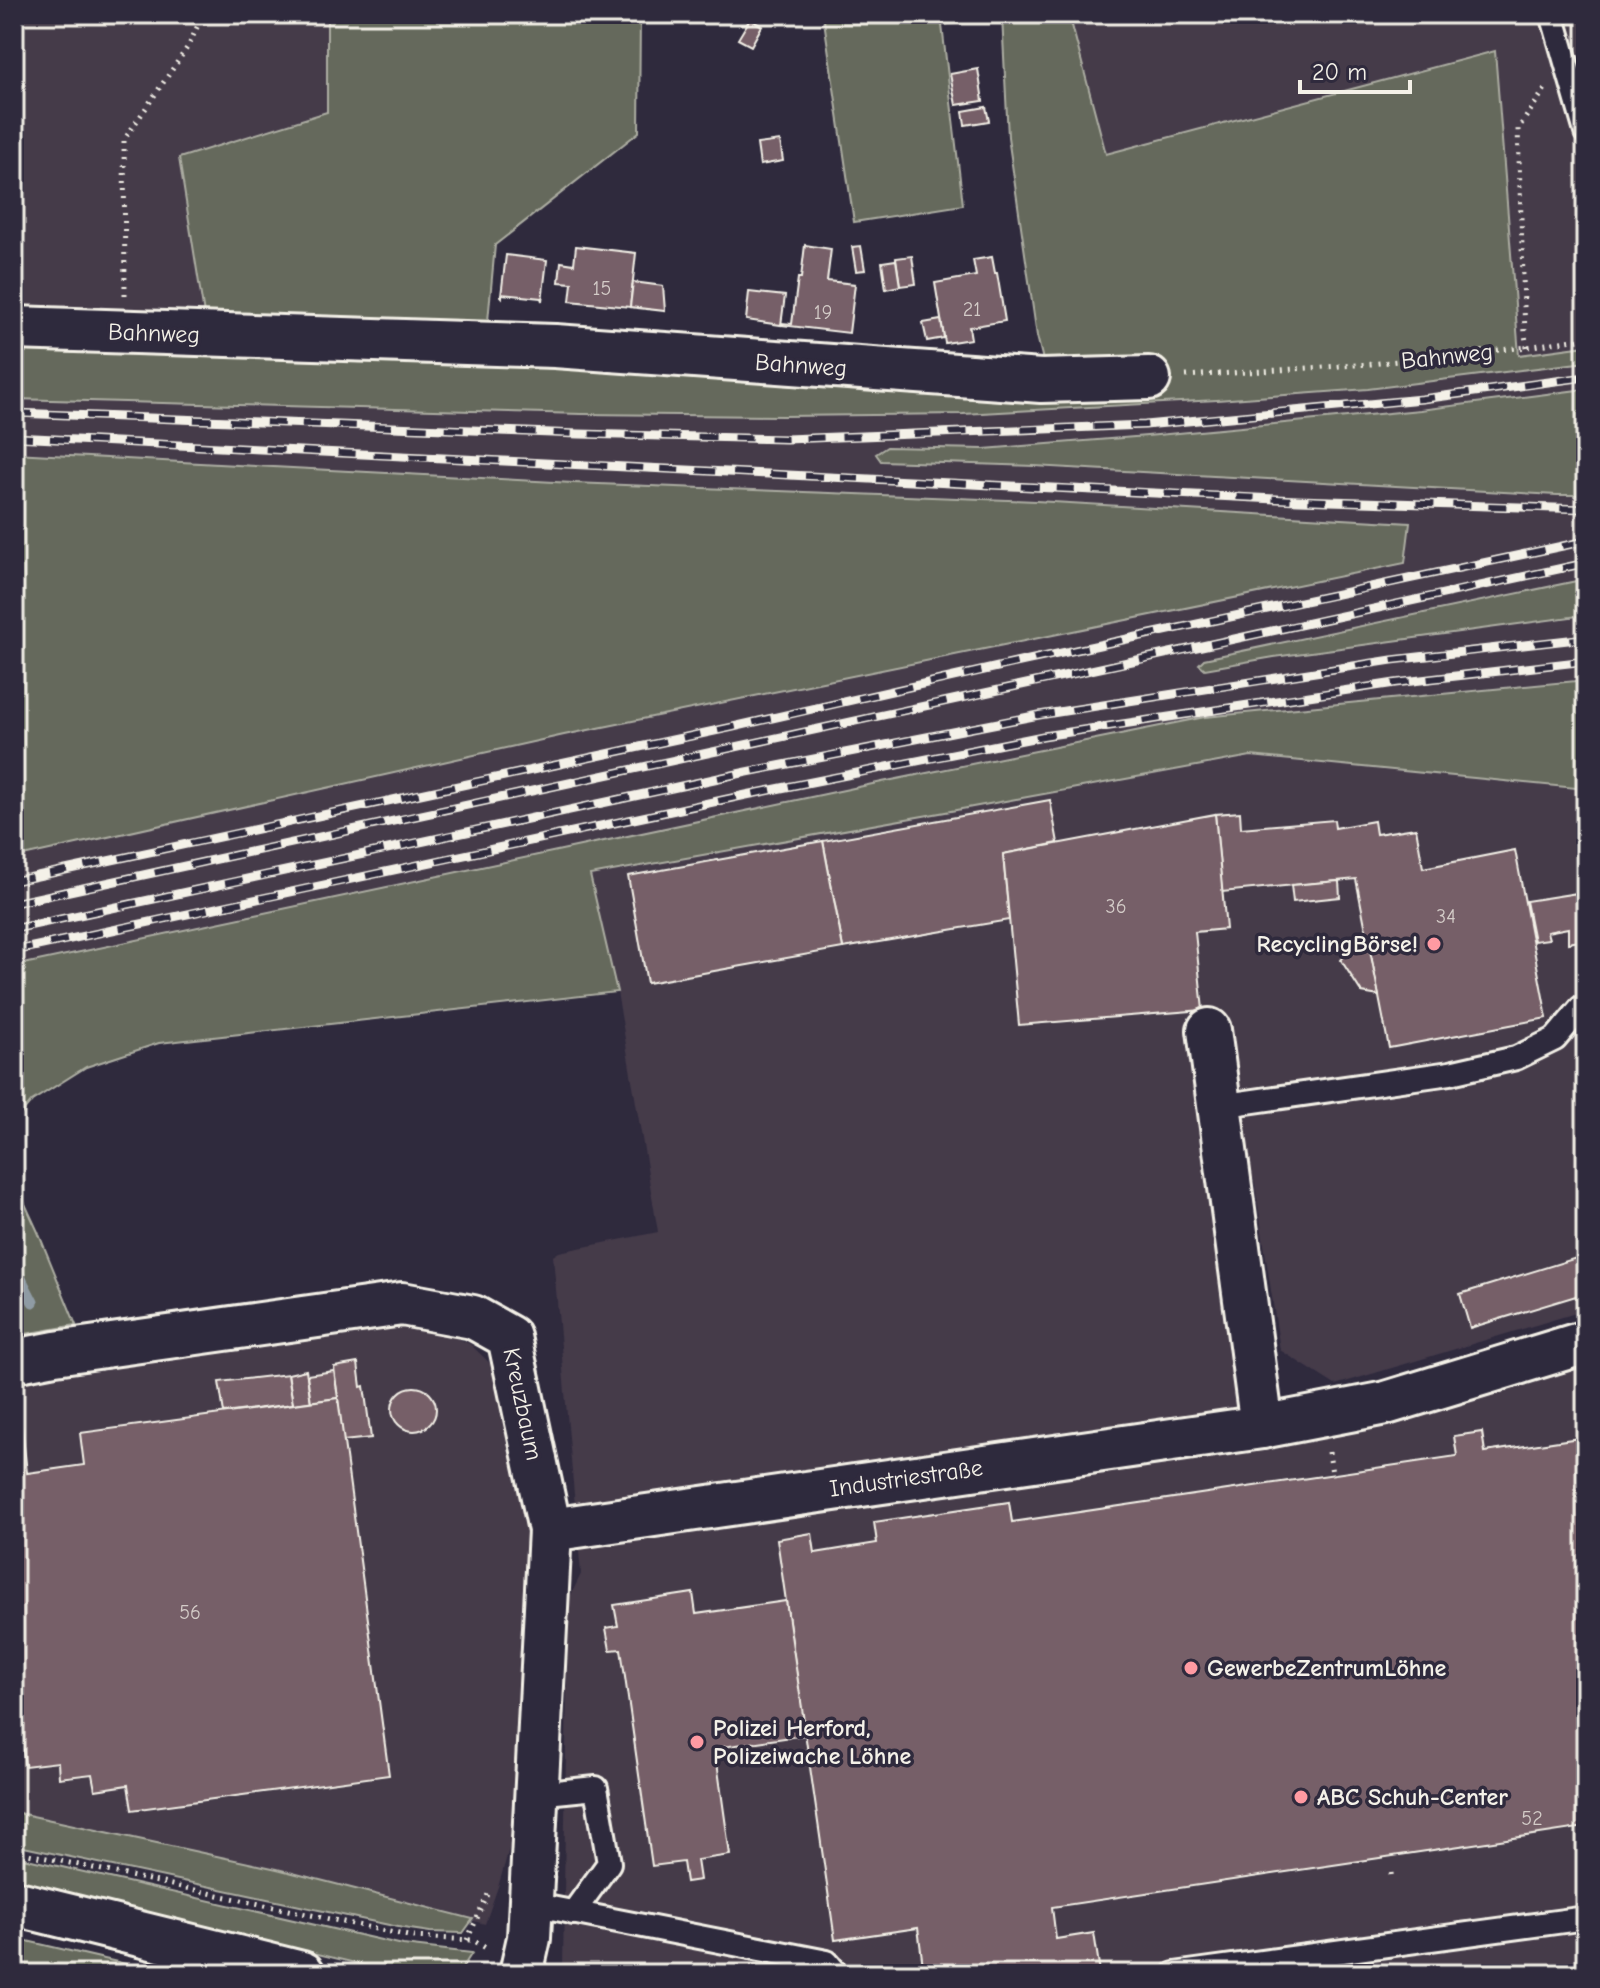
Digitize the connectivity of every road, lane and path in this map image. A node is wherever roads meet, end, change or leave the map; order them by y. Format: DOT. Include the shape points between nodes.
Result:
graph roads {
  1 [pos="203,14"];
  2 [pos="1552,14"];
  3 [pos="1565,58"];
  4 [pos="1586,132"];
  5 [pos="14,328"];
  6 [pos="125,332"];
  7 [pos="1586,338"];
  8 [pos="1527,347"];
  9 [pos="1149,378"];
  10 [pos="1581,1008"];
  11 [pos="1209,1030"];
  12 [pos="1219,1106"];
  13 [pos="1586,1342"];
  14 [pos="14,1361"];
  15 [pos="1262,1427"];
  16 [pos="550,1530"];
  17 [pos="536,1794"];
  18 [pos="14,1851"];
  19 [pos="14,1903"];
  20 [pos="531,1904"];
  21 [pos="573,1913"];
  22 [pos="1586,1918"];
  23 [pos="521,1972"];
  24 [pos="302,1974"];
  25 [pos="837,1974"];
  26 [pos="1174,1974"];
  1 -- 6 [label="path" via="189,45 124,140"];
  2 -- 3 [label="lane"];
  3 -- 4 [label="lane"];
  3 -- 8 [label="path" via="1518,129"];
  5 -- 6 [label="street, Bahnweg"];
  6 -- 9 [label="street, Bahnweg" via="555,346 1041,381"];
  7 -- 8 [label="path, Bahnweg"];
  8 -- 9 [label="path, Bahnweg" via="1371,364"];
  10 -- 12 [label="lane" via="1555,1039 1516,1058 1450,1073"];
  11 -- 12 [label="street"];
  12 -- 15 [label="street"];
  13 -- 15 [label="street, Industriestraße" via="1386,1403"];
  14 -- 16 [label="street, Kreuzbaum" via="402,1304 473,1317 509,1337"];
  15 -- 16 [label="street, Industriestraße"];
  16 -- 17 [label="street, Kreuzbaum"];
  17 -- 20 [label="street, Kreuzbaum"];
  17 -- 21 [label="lane" via="596,1788 609,1863"];
  18 -- 23 [label="path" via="413,1937 473,1940"];
  19 -- 24 [label="main road"];
  20 -- 21 [label="lane"];
  20 -- 23 [label="street, Kreuzbaum"];
  21 -- 25 [label="lane" via="827,1962"];
  22 -- 26 [label="lane"];
}
